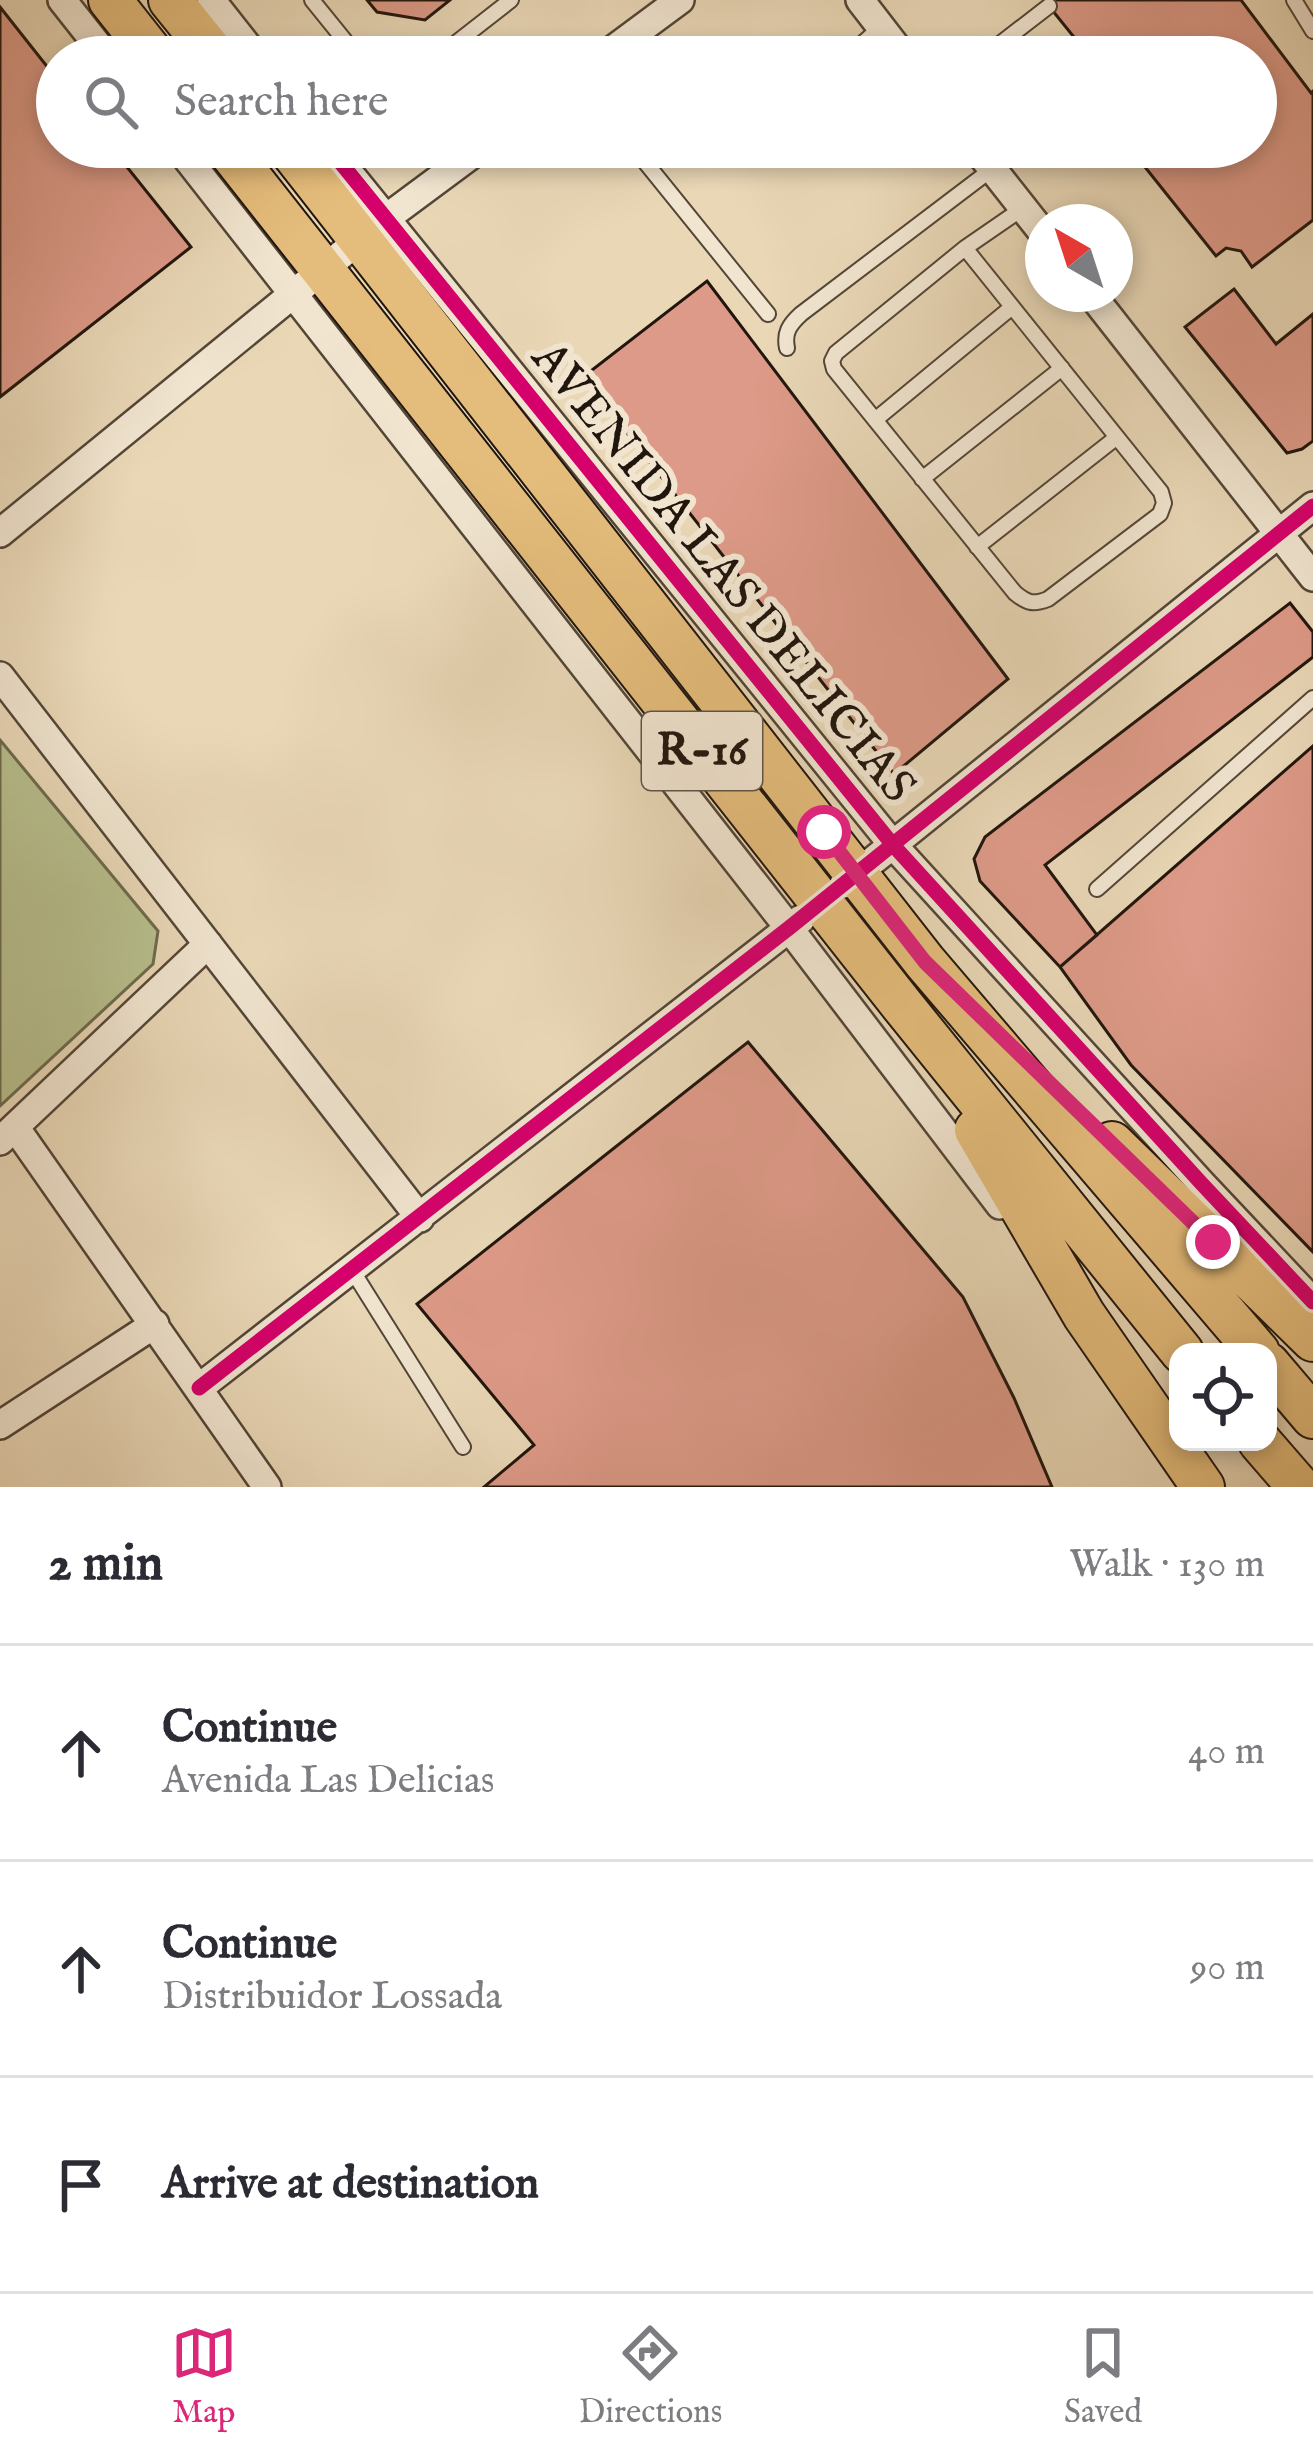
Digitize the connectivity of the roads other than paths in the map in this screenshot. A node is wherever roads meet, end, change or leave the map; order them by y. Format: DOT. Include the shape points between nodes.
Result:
graph roads {
  1 [pos="62,0"];
  2 [pos="110,0"];
  3 [pos="170,0"];
  4 [pos="211,0"];
  5 [pos="312,0"];
  6 [pos="511,0"];
  7 [pos="680,0"];
  8 [pos="860,0"];
  9 [pos="1294,0"];
  10 [pos="1049,6"];
  11 [pos="881,27"];
  12 [pos="1313,31"];
  13 [pos="90,36"];
  14 [pos="138,36"];
  15 [pos="199,36"];
  16 [pos="239,36"];
  17 [pos="341,36"];
  18 [pos="465,36"];
  19 [pos="631,36"];
  20 [pos="871,36"];
  21 [pos="888,36"];
  22 [pos="1010,36"];
  23 [pos="198,168"];
  24 [pos="239,168"];
  25 [pos="310,168"];
  26 [pos="340,168"];
  27 [pos="454,168"];
  28 [pos="650,168"];
  29 [pos="972,168"];
  30 [pos="992,168"];
  31 [pos="1023,208"];
  32 [pos="1025,210"];
  33 [pos="373,229"];
  34 [pos="965,248"];
  35 [pos="310,283"];
  36 [pos="1012,307"];
  37 [pos="1105,312"];
  38 [pos="768,314"];
  39 [pos="787,348"];
  40 [pos="1062,368"];
  41 [pos="875,420"];
  42 [pos="1117,437"];
  43 [pos="922,479"];
  44 [pos="1313,506"];
  45 [pos="0,532"];
  46 [pos="1279,533"];
  47 [pos="977,547"];
  48 [pos="1313,577"];
  49 [pos="0,676"];
  50 [pos="1313,698"];
  51 [pos="892,844"];
  52 [pos="857,873"];
  53 [pos="1097,889"];
  54 [pos="806,915"];
  55 [pos="208,944"];
  56 [pos="925,962"];
  57 [pos="902,1005"];
  58 [pos="8,1134"];
  59 [pos="420,1218"];
  60 [pos="352,1270"];
  61 [pos="1313,1302"];
  62 [pos="1084,1315"];
  63 [pos="154,1324"];
  64 [pos="1313,1340"];
  65 [pos="1176,1343"];
  66 [pos="1250,1343"];
  67 [pos="1277,1375"];
  68 [pos="199,1388"];
  69 [pos="1313,1417"];
  70 [pos="0,1425"];
  71 [pos="463,1448"];
  72 [pos="1268,1451"];
  73 [pos="267,1487"];
  74 [pos="1203,1487"];
  75 [pos="1299,1487"];
  1 -- 13 [label="street"];
  2 -- 14 [label="main road"];
  3 -- 15 [label="main road"];
  4 -- 16 [label="street"];
  5 -- 17 [label="lane"];
  6 -- 18 [label="lane"];
  7 -- 19 [label="street"];
  8 -- 11 [label="street"];
  9 -- 12 [label="lane"];
  10 -- 22 [label="lane"];
  11 -- 20 [label="lane"];
  11 -- 21 [label="street"];
  23 -- 35 [label="street, R-16"];
  24 -- 35 [label="main road, R-16"];
  25 -- 33 [label="main road, AVENIDA LAS DELICIAS / R-16"];
  26 -- 33 [label="street, AVENIDA LAS DELICIAS / R-16"];
  27 -- 33 [label="street"];
  28 -- 38 [label="lane"];
  29 -- 39 [label="lane" via="800,314 784,337"];
  30 -- 31 [label="street"];
  31 -- 32 [label="street"];
  31 -- 34 [label="lane"];
  33 -- 35 [label="street"];
  33 -- 51 [label="street, AVENIDA LAS DELICIAS / R-16"];
  33 -- 52 [label="main road, AVENIDA LAS DELICIAS / R-16"];
  34 -- 36 [label="lane"];
  34 -- 41 [label="lane" via="836,353 835,369"];
  35 -- 45 [label="street"];
  35 -- 54 [label="main road, R-16"];
  36 -- 40 [label="lane"];
  36 -- 41 [label="lane"];
  37 -- 46 [label="street"];
  40 -- 42 [label="lane"];
  40 -- 43 [label="lane"];
  41 -- 43 [label="lane"];
  42 -- 47 [label="lane"];
  42 -- 47 [label="lane" via="1161,492 1160,514 1035,604 1015,593"];
  43 -- 47 [label="lane"];
  44 -- 46 [label="street"];
  46 -- 48 [label="street"];
  46 -- 51 [label="street"];
  49 -- 55 [label="street"];
  50 -- 53 [label="lane"];
  51 -- 52 [label="street"];
  51 -- 61 [label="street, AVENIDA LAS DELICIAS / R-16"];
  52 -- 54 [label="street"];
  52 -- 56 [label="main road, AVENIDA LAS DELICIAS / R-16"];
  54 -- 57 [label="main road, R-16"];
  54 -- 59 [label="street"];
  54 -- 62 [label="street, R-16"];
  55 -- 58 [label="street"];
  55 -- 59 [label="street"];
  56 -- 64 [label="main road"];
  56 -- 66 [label="main road, AVENIDA LAS DELICIAS / R-16"];
  57 -- 62 [label="main road"];
  57 -- 65 [label="main road, R-16"];
  58 -- 63 [label="street"];
  59 -- 60 [label="street"];
  60 -- 68 [label="street"];
  60 -- 71 [label="lane"];
  62 -- 74 [label="main road"];
  63 -- 68 [label="street"];
  63 -- 70 [label="street"];
  67 -- 69 [label="main road"];
  68 -- 73 [label="street"];
  72 -- 75 [label="main road"];
}
